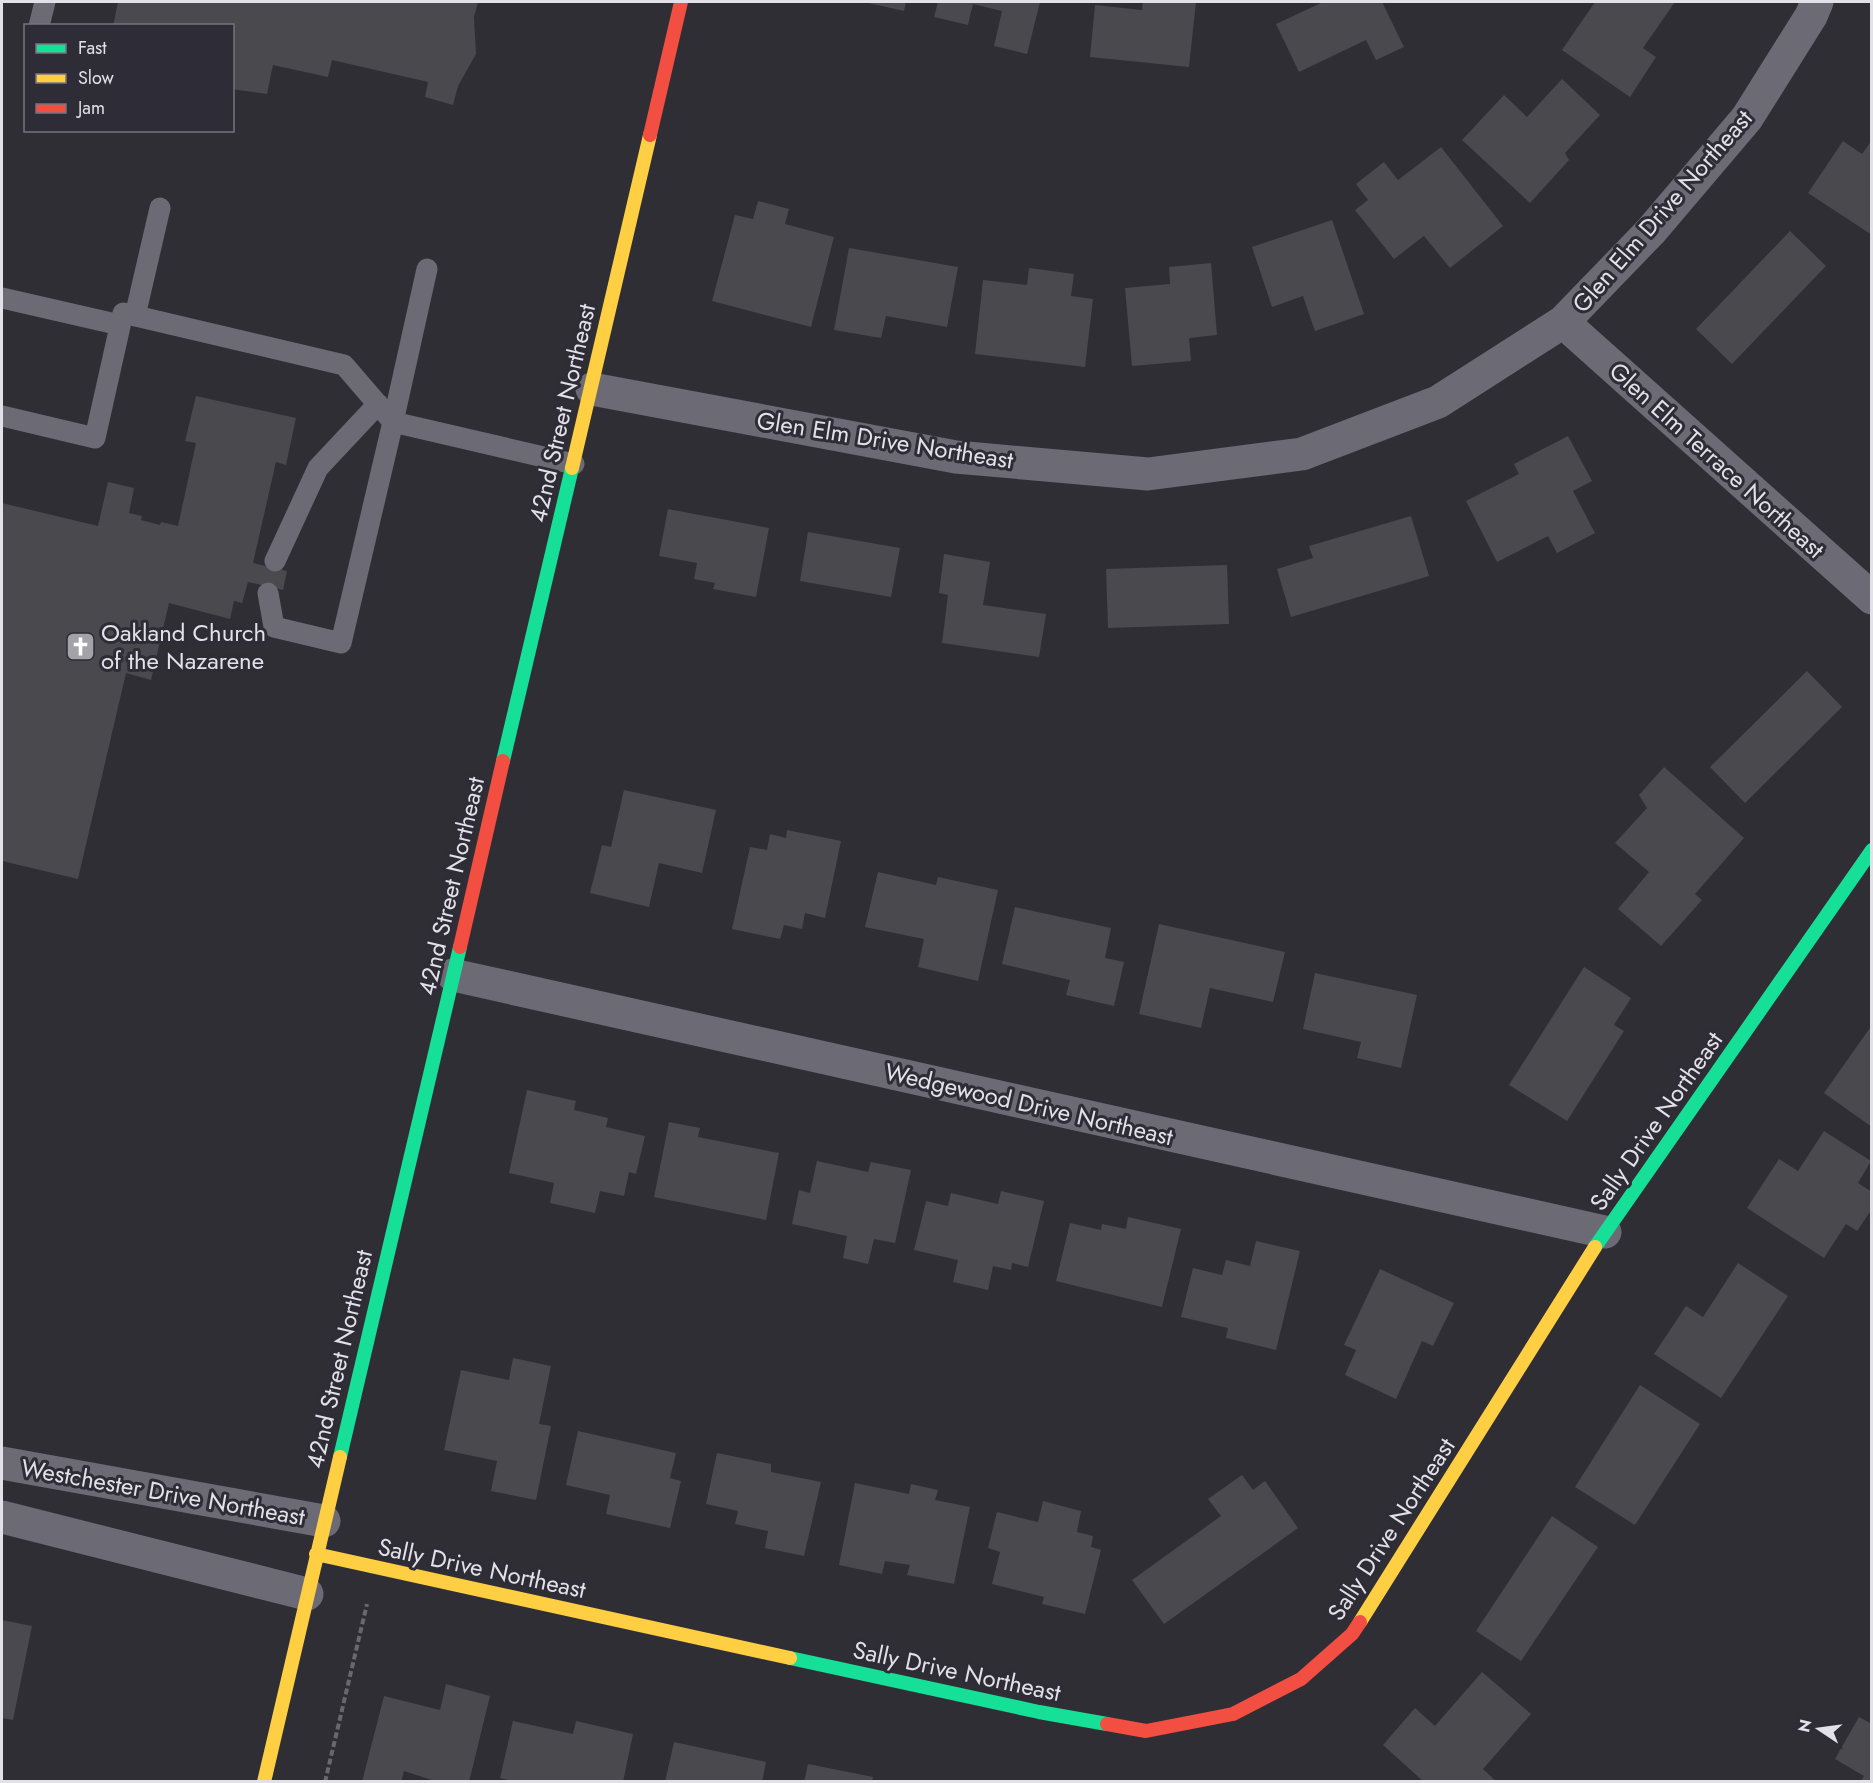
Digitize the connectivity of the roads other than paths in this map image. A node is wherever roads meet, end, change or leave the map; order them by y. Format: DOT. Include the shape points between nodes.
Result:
graph roads {
  1 [pos="45,2"];
  2 [pos="681,2"];
  3 [pos="1817,2"];
  4 [pos="40,24"];
  5 [pos="160,208"];
  6 [pos="427,269"];
  7 [pos="2,298"];
  8 [pos="128,321"];
  9 [pos="1563,322"];
  10 [pos="592,389"];
  11 [pos="378,404"];
  12 [pos="2,416"];
  13 [pos="393,422"];
  14 [pos="574,464"];
  15 [pos="275,561"];
  16 [pos="268,593"];
  17 [pos="1872,598"];
  18 [pos="1872,850"];
  19 [pos="453,975"];
  20 [pos="1605,1232"];
  21 [pos="2,1463"];
  22 [pos="2,1517"];
  23 [pos="324,1521"];
  24 [pos="316,1554"];
  25 [pos="307,1594"];
  26 [pos="264,1782"];
  1 -- 4 [label="lane"];
  2 -- 10 [label="street, 42nd Street Northeast"];
  3 -- 9 [label="street, Glen Elm Drive Northeast" via="1747,118 1651,231"];
  5 -- 8 [label="lane"];
  6 -- 13 [label="lane"];
  7 -- 8 [label="lane"];
  8 -- 11 [label="lane" via="344,365"];
  8 -- 12 [label="lane" via="95,438"];
  9 -- 10 [label="street, Glen Elm Drive Northeast" via="1438,402 1302,454 1148,474 956,457"];
  9 -- 17 [label="street, Glen Elm Terrace Northeast"];
  10 -- 14 [label="street, 42nd Street Northeast"];
  11 -- 13 [label="lane"];
  11 -- 15 [label="lane" via="318,468"];
  13 -- 14 [label="lane"];
  13 -- 16 [label="lane" via="341,643 274,627"];
  14 -- 19 [label="street, 42nd Street Northeast"];
  18 -- 20 [label="street, Sally Drive Northeast"];
  19 -- 20 [label="street, Wedgewood Drive Northeast"];
  19 -- 23 [label="street, 42nd Street Northeast"];
  20 -- 24 [label="street, Sally Drive Northeast" via="1352,1634 1301,1679 1233,1714 1146,1731 1039,1712"];
  21 -- 23 [label="street, Westchester Drive Northeast"];
  22 -- 25 [label="street"];
  23 -- 24 [label="street, 42nd Street Northeast"];
  24 -- 25 [label="street, 42nd Street Northeast"];
  25 -- 26 [label="street, 42nd Street Northeast"];
}
